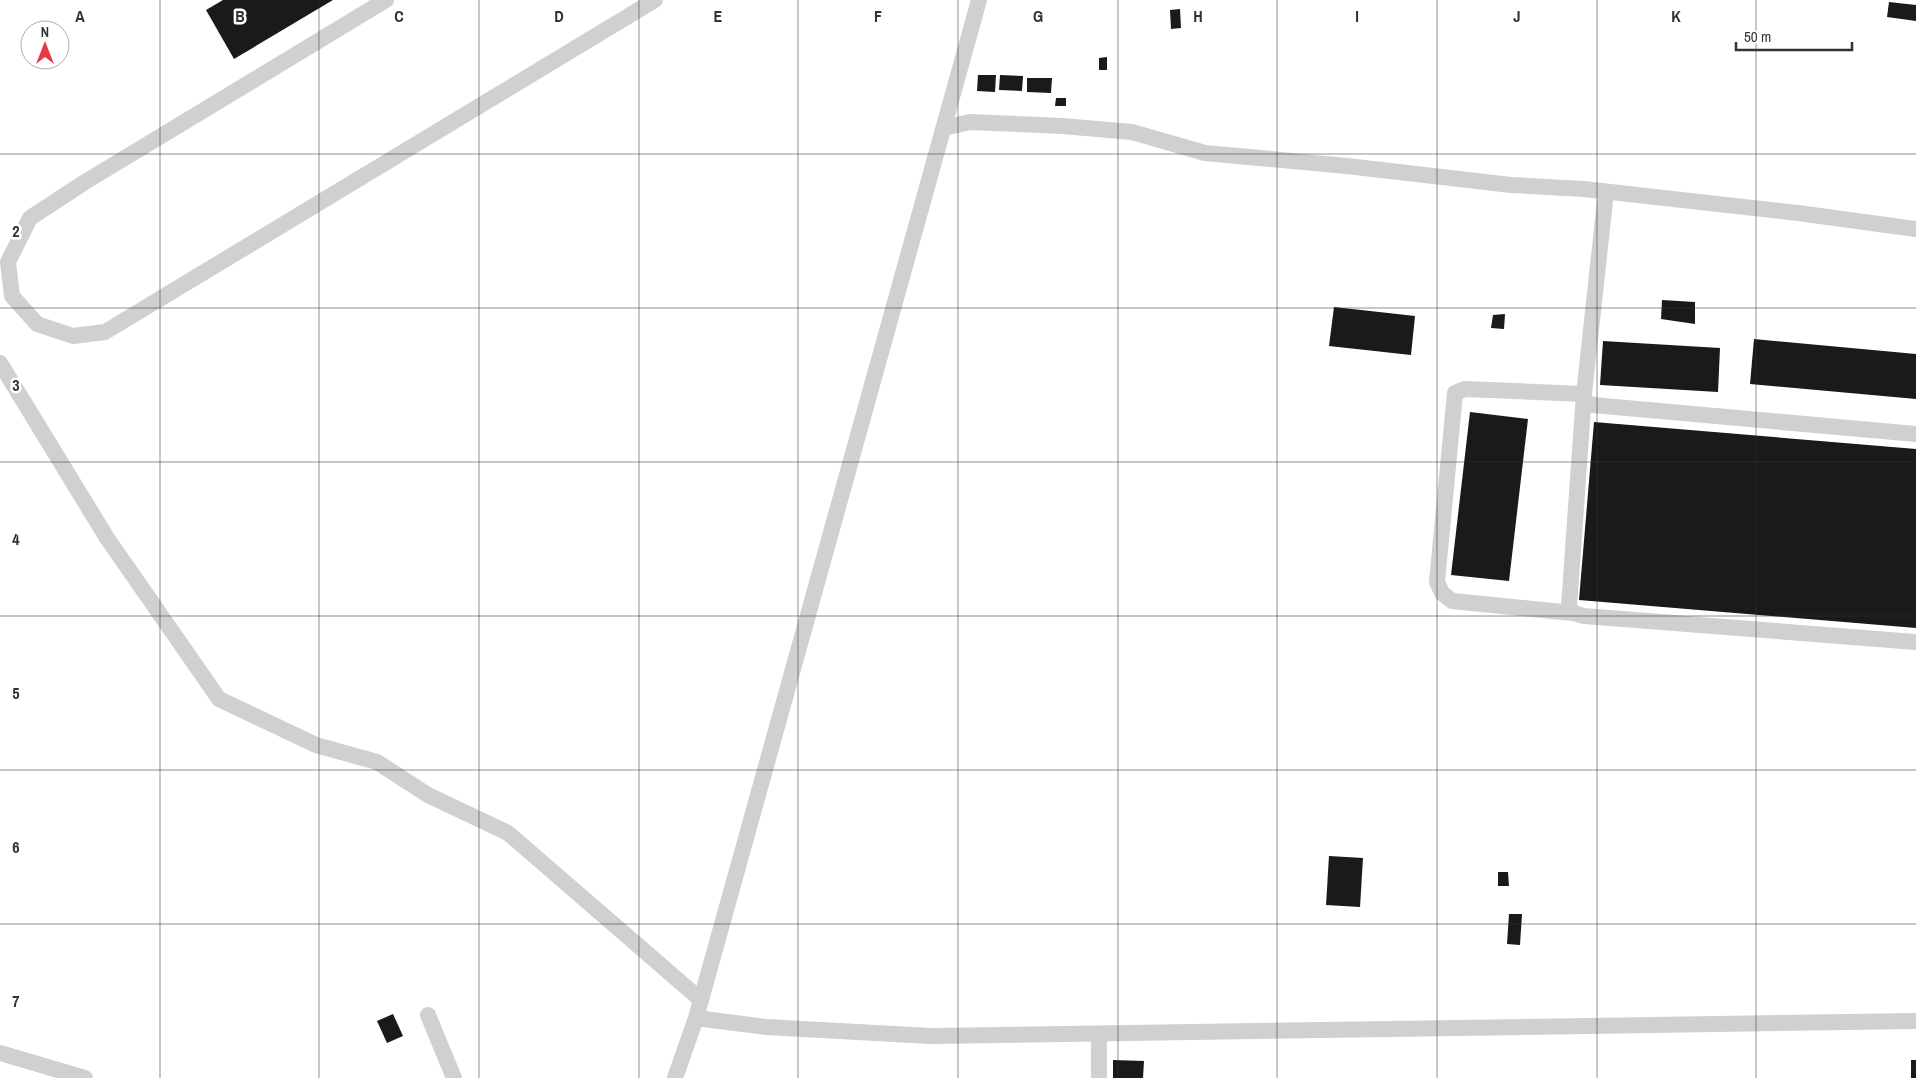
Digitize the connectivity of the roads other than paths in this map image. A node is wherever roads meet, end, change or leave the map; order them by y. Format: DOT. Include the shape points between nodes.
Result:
graph roads {
  1 [pos="386,0"];
  2 [pos="655,0"];
  3 [pos="979,0"];
  4 [pos="944,128"];
  5 [pos="1606,192"];
  6 [pos="1916,229"];
  7 [pos="0,363"];
  8 [pos="1584,394"];
  9 [pos="1916,434"];
  10 [pos="1573,612"];
  11 [pos="1916,642"];
  12 [pos="701,1000"];
  13 [pos="428,1014"];
  14 [pos="696,1018"];
  15 [pos="1916,1020"];
  16 [pos="1099,1034"];
  17 [pos="0,1053"];
  18 [pos="85,1078"];
  19 [pos="454,1078"];
  20 [pos="675,1078"];
  21 [pos="1099,1078"];
  1 -- 2 [label="street" via="30,218 8,262 12,296 37,324 72,336 105,332"];
  3 -- 4 [label="street"];
  4 -- 5 [label="street" via="970,122 1132,132 1206,153"];
  4 -- 12 [label="street"];
  5 -- 6 [label="street" via="1798,212"];
  5 -- 8 [label="street"];
  7 -- 12 [label="street" via="108,538 219,699 316,746 377,762 428,795 508,833"];
  8 -- 9 [label="street" via="1586,402 1593,405"];
  8 -- 10 [label="street" via="1569,606"];
  8 -- 10 [label="street" via="1464,389 1455,393 1438,582 1442,593 1452,602"];
  10 -- 11 [label="street" via="1584,616"];
  12 -- 14 [label="street"];
  13 -- 19 [label="street"];
  14 -- 16 [label="street" via="766,1027 931,1036"];
  14 -- 20 [label="street"];
  15 -- 16 [label="street"];
  16 -- 21 [label="street"];
  17 -- 18 [label="street"];
}
